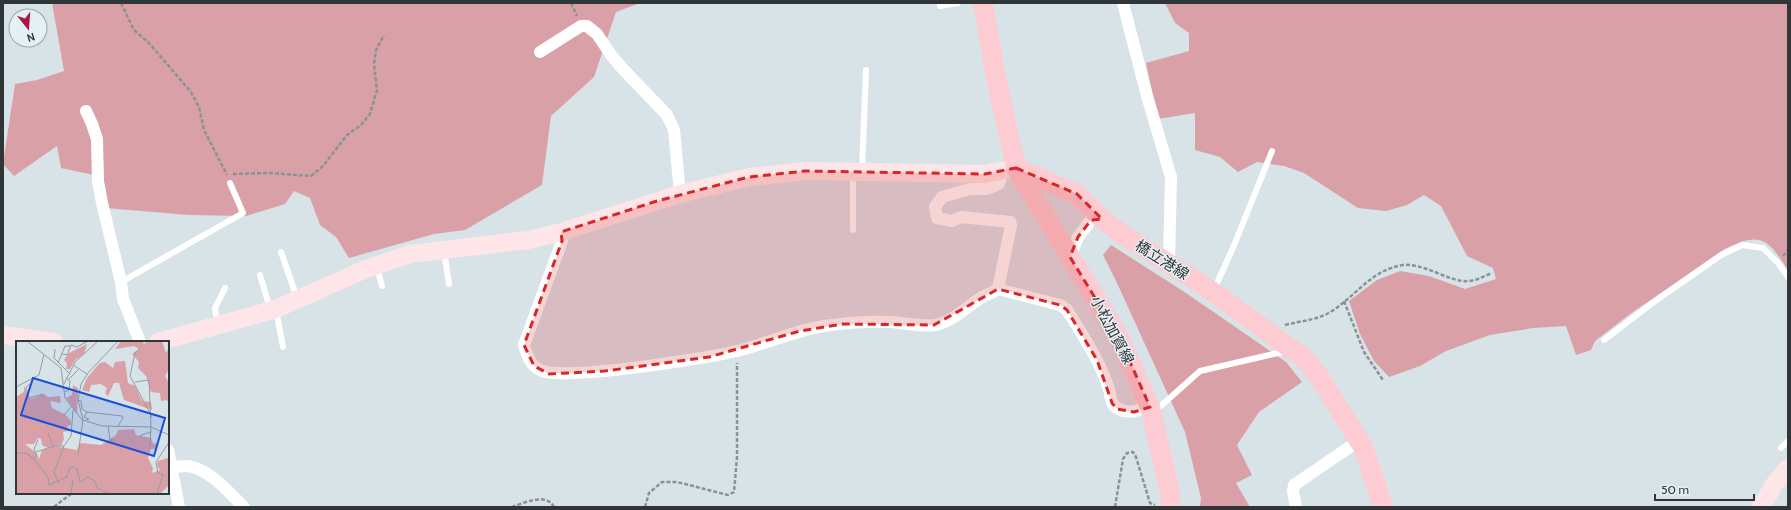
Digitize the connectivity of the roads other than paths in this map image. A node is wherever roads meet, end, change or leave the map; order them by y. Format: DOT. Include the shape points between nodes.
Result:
graph roads {
  1 [pos="958,3"];
  2 [pos="983,3"];
  3 [pos="1123,3"];
  4 [pos="940,6"];
  5 [pos="540,52"];
  6 [pos="866,70"];
  7 [pos="86,111"];
  8 [pos="1272,151"];
  9 [pos="1009,170"];
  10 [pos="857,172"];
  11 [pos="230,183"];
  12 [pos="680,194"];
  13 [pos="1102,219"];
  14 [pos="853,230"];
  15 [pos="561,232"];
  16 [pos="444,250"];
  17 [pos="281,252"];
  18 [pos="1070,257"];
  19 [pos="1169,263"];
  20 [pos="377,265"];
  21 [pos="260,275"];
  22 [pos="1788,277"];
  23 [pos="121,282"];
  24 [pos="449,284"];
  25 [pos="382,286"];
  26 [pos="225,288"];
  27 [pos="998,289"];
  28 [pos="1213,292"];
  29 [pos="298,300"];
  30 [pos="273,310"];
  31 [pos="218,325"];
  32 [pos="3,335"];
  33 [pos="1604,340"];
  34 [pos="47,341"];
  35 [pos="140,341"];
  36 [pos="162,341"];
  37 [pos="283,348"];
  38 [pos="1292,350"];
  39 [pos="1151,410"];
  40 [pos="1360,440"];
  41 [pos="1788,441"];
  42 [pos="1781,448"];
  43 [pos="169,454"];
  44 [pos="172,468"];
  45 [pos="1788,468"];
  46 [pos="1171,504"];
  47 [pos="179,507"];
  48 [pos="244,507"];
  49 [pos="1296,507"];
  50 [pos="1383,507"];
  51 [pos="1760,507"];
  1 -- 4 [label="lane"];
  2 -- 9 [label="main road"];
  3 -- 19 [label="street" via="1146,96 1171,177"];
  5 -- 12 [label="street" via="581,26 587,26 598,34 611,55 672,123"];
  6 -- 10 [label="lane"];
  7 -- 23 [label="street" via="97,139 98,181"];
  8 -- 28 [label="lane"];
  9 -- 10 [label="street" via="985,174"];
  9 -- 13 [label="main road, 橋立港線" via="1077,194"];
  9 -- 18 [label="main road, 小松加賀線"];
  9 -- 27 [label="street" via="999,184 987,190 970,189 942,197 935,207 937,218 952,221 961,217 1010,222"];
  10 -- 12 [label="street" via="805,170 749,177"];
  10 -- 14 [label="lane"];
  11 -- 23 [label="lane" via="243,213"];
  12 -- 15 [label="street"];
  13 -- 18 [label="street" via="1092,220 1078,237"];
  13 -- 19 [label="main road, 橋立港線"];
  15 -- 16 [label="street" via="528,240"];
  15 -- 27 [label="street" via="562,241 524,345 534,366 549,374 605,371 680,362 737,351 800,331 843,324 888,322 934,325 944,322"];
  16 -- 20 [label="street" via="410,254"];
  16 -- 24 [label="lane"];
  17 -- 29 [label="lane"];
  18 -- 39 [label="main road, 小松加賀線" via="1118,337"];
  19 -- 28 [label="main road, 橋立港線"];
  20 -- 25 [label="lane"];
  20 -- 29 [label="street"];
  21 -- 30 [label="lane"];
  22 -- 33 [label="lane" via="1778,262 1763,248 1742,245 1721,255"];
  23 -- 35 [label="street" via="123,299"];
  26 -- 31 [label="lane" via="215,308"];
  27 -- 39 [label="street" via="1060,305 1067,310 1097,360 1112,403 1117,409 1134,412"];
  28 -- 38 [label="main road, 橋立港線"];
  29 -- 30 [label="street"];
  30 -- 31 [label="street"];
  30 -- 37 [label="lane"];
  31 -- 36 [label="street"];
  32 -- 34 [label="street"];
  38 -- 39 [label="lane" via="1200,371"];
  38 -- 40 [label="main road, 橋立港線" via="1305,359 1320,378"];
  39 -- 46 [label="main road, 小松加賀線"];
  40 -- 49 [label="street" via="1294,485"];
  40 -- 50 [label="main road, 橋立港線"];
  41 -- 42 [label="lane"];
  43 -- 44 [label="street"];
  44 -- 47 [label="street"];
  44 -- 48 [label="street" via="187,466 203,472 219,483"];
  45 -- 51 [label="street"];
}
